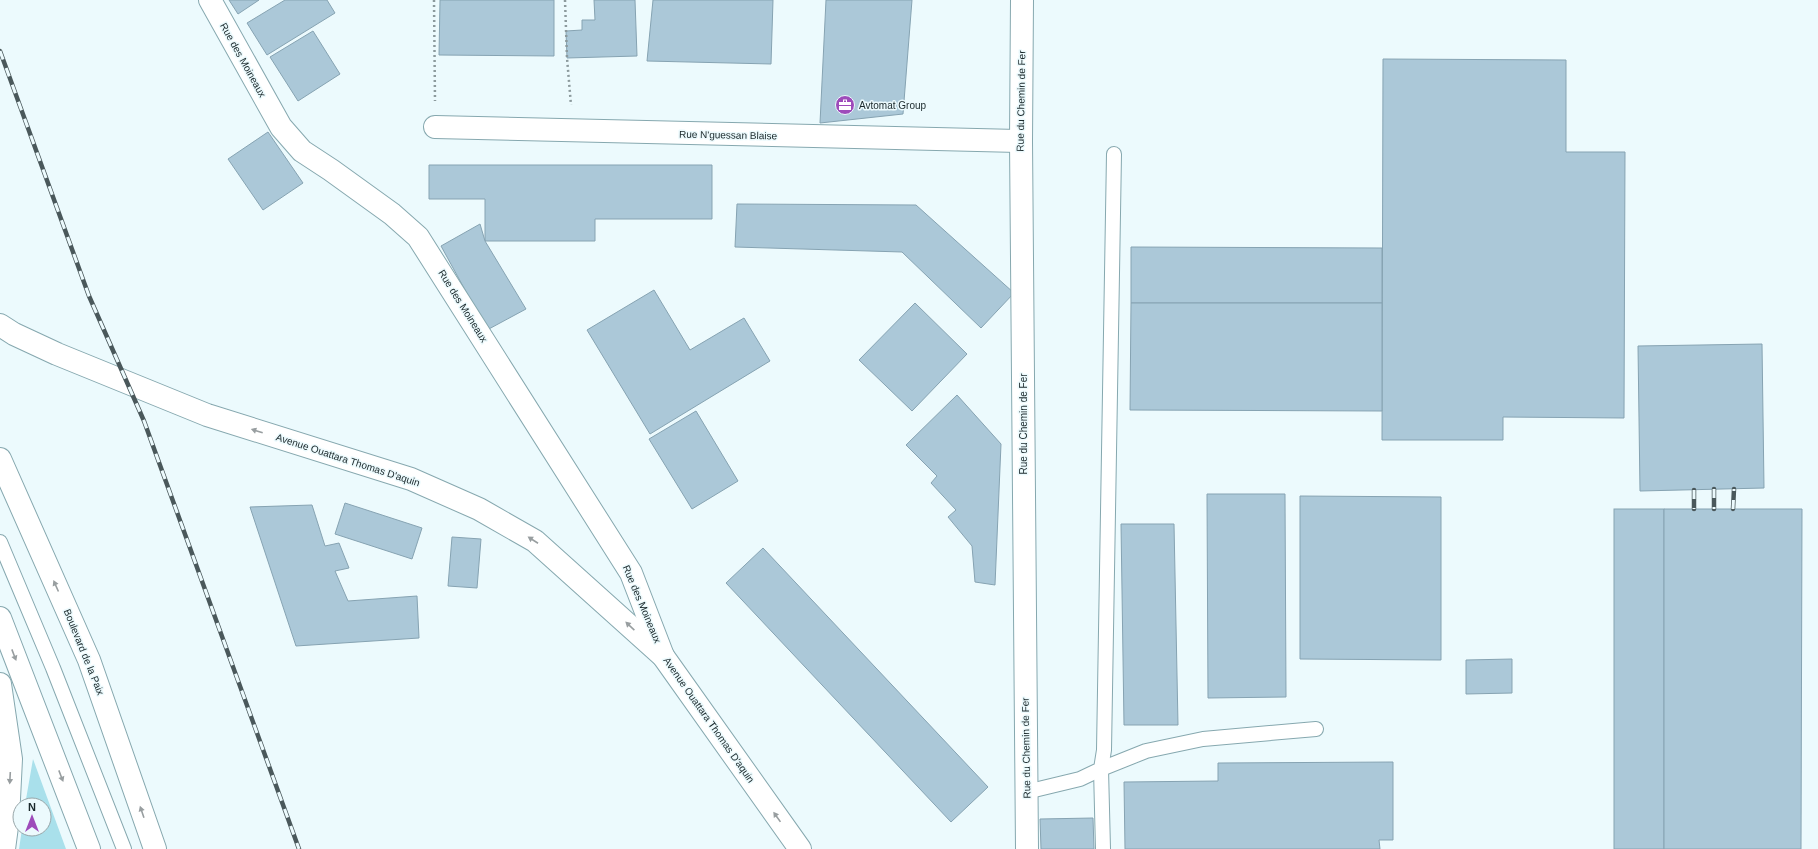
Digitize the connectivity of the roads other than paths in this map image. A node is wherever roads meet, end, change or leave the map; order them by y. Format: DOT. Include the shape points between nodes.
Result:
graph roads {
  1 [pos="210,0"];
  2 [pos="1022,0"];
  3 [pos="435,128"];
  4 [pos="1020,141"];
  5 [pos="1114,154"];
  6 [pos="0,325"];
  7 [pos="0,459"];
  8 [pos="0,542"];
  9 [pos="0,618"];
  10 [pos="664,656"];
  11 [pos="0,684"];
  12 [pos="1316,729"];
  13 [pos="4,741"];
  14 [pos="1100,769"];
  15 [pos="1026,792"];
  16 [pos="4,849"];
  17 [pos="89,849"];
  18 [pos="124,849"];
  19 [pos="155,849"];
  20 [pos="800,849"];
  21 [pos="1027,849"];
  22 [pos="1103,849"];
  1 -- 10 [label="street, Rue des Moineaux" via="281,128 302,151 392,214 418,237 631,573"];
  2 -- 4 [label="street, Rue du Chemin de Fer"];
  3 -- 4 [label="street, Rue N'guessan Blaise"];
  4 -- 15 [label="street, Rue du Chemin de Fer"];
  5 -- 14 [label="lane" via="1104,742"];
  10 -- 6 [label="street, Avenue Ouattara Thomas D'aquin, one-way" via="535,541 479,509 411,480 207,415 57,354"];
  19 -- 7 [label="street, Boulevard de la Paix, one-way" via="89,660"];
  8 -- 18 [label="lane"];
  9 -- 17 [label="street, one-way"];
  20 -- 10 [label="street, Avenue Ouattara Thomas D'aquin, one-way"];
  11 -- 13 [label="street"];
  12 -- 14 [label="lane" via="1203,739 1146,751"];
  13 -- 16 [label="street, one-way" via="11,759"];
  14 -- 15 [label="lane" via="1080,780"];
  14 -- 22 [label="lane"];
  15 -- 21 [label="street, Rue du Chemin de Fer"];
}
